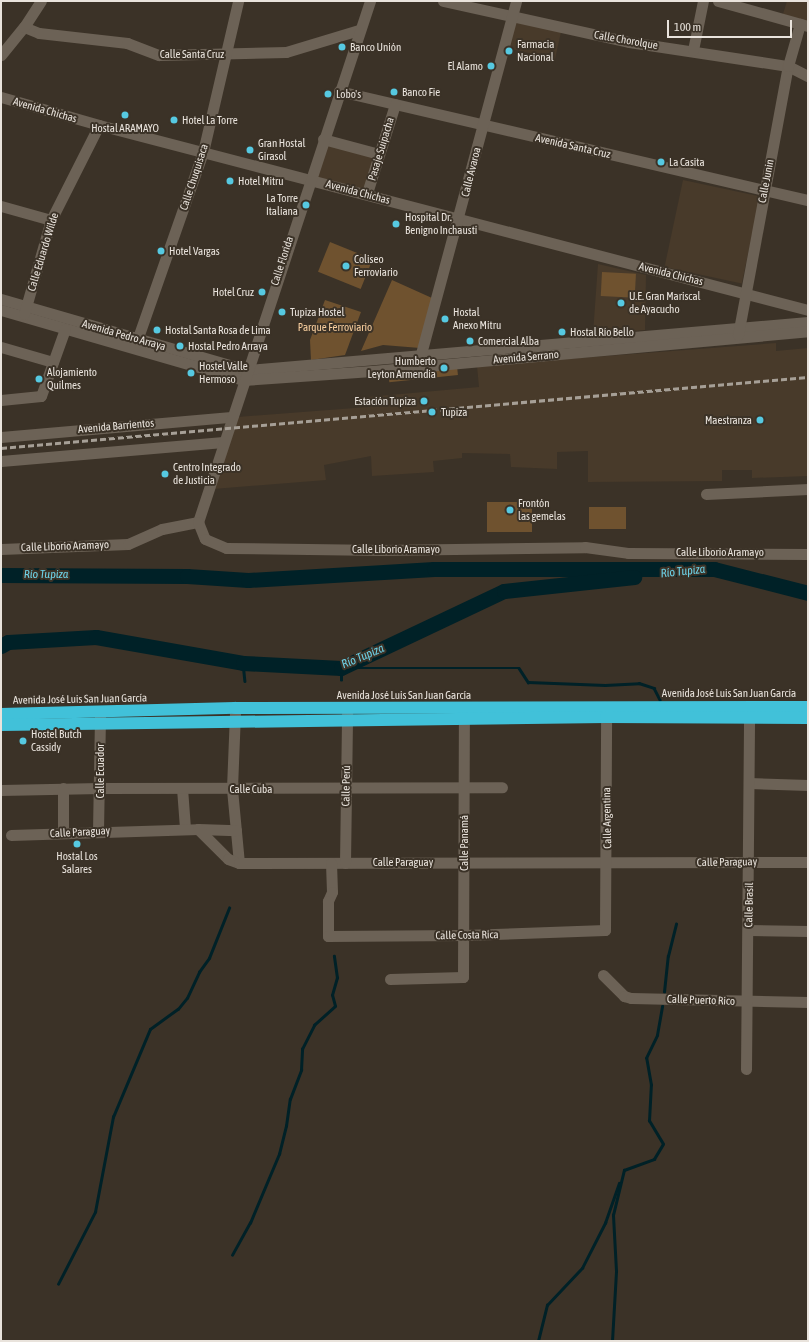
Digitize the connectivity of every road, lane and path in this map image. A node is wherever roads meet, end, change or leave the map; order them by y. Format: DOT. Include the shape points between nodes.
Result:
graph roads {
  1 [pos="41,1"];
  2 [pos="238,1"];
  3 [pos="370,1"];
  4 [pos="443,1"];
  5 [pos="516,1"];
  6 [pos="703,1"];
  7 [pos="718,1"];
  8 [pos="757,6"];
  9 [pos="512,15"];
  10 [pos="804,25"];
  11 [pos="24,28"];
  12 [pos="359,30"];
  13 [pos="693,50"];
  14 [pos="226,54"];
  15 [pos="1,55"];
  16 [pos="788,66"];
  17 [pos="808,76"];
  18 [pos="339,91"];
  19 [pos="1,97"];
  20 [pos="394,104"];
  21 [pos="99,125"];
  22 [pos="482,125"];
  23 [pos="323,139"];
  24 [pos="203,152"];
  25 [pos="379,154"];
  26 [pos="309,179"];
  27 [pos="764,191"];
  28 [pos="367,193"];
  29 [pos="808,200"];
  30 [pos="1,206"];
  31 [pos="51,220"];
  32 [pos="459,220"];
  33 [pos="745,293"];
  34 [pos="1,299"];
  35 [pos="1,310"];
  36 [pos="808,310"];
  37 [pos="25,311"];
  38 [pos="808,322"];
  39 [pos="65,329"];
  40 [pos="808,331"];
  41 [pos="738,333"];
  42 [pos="136,344"];
  43 [pos="1,347"];
  44 [pos="420,361"];
  45 [pos="53,362"];
  46 [pos="245,375"];
  47 [pos="1,400"];
  48 [pos="231,417"];
  49 [pos="1,437"];
  50 [pos="223,442"];
  51 [pos="1,461"];
  52 [pos="808,489"];
  53 [pos="706,494"];
  54 [pos="198,522"];
  55 [pos="1,549"];
  56 [pos="808,554"];
  57 [pos="806,706"];
  58 [pos="235,708"];
  59 [pos="347,709"];
  60 [pos="100,711"];
  61 [pos="606,712"];
  62 [pos="1,714"];
  63 [pos="464,714"];
  64 [pos="749,717"];
  65 [pos="808,718"];
  66 [pos="235,721"];
  67 [pos="347,721"];
  68 [pos="100,724"];
  69 [pos="1,725"];
  70 [pos="749,783"];
  71 [pos="808,785"];
  72 [pos="502,787"];
  73 [pos="63,788"];
  74 [pos="100,788"];
  75 [pos="182,788"];
  76 [pos="346,788"];
  77 [pos="464,788"];
  78 [pos="232,789"];
  79 [pos="1,790"];
  80 [pos="185,828"];
  81 [pos="198,830"];
  82 [pos="236,830"];
  83 [pos="98,831"];
  84 [pos="63,832"];
  85 [pos="11,835"];
  86 [pos="750,861"];
  87 [pos="464,862"];
  88 [pos="607,862"];
  89 [pos="808,862"];
  90 [pos="239,863"];
  91 [pos="331,863"];
  92 [pos="345,863"];
  93 [pos="605,930"];
  94 [pos="749,930"];
  95 [pos="808,931"];
  96 [pos="464,935"];
  97 [pos="603,975"];
  98 [pos="390,979"];
  99 [pos="748,1001"];
  100 [pos="808,1002"];
  101 [pos="746,1069"];
  1 -- 11 [label="street"];
  2 -- 14 [label="street, Calle Chuquisaca"];
  3 -- 12 [label="street, Calle Florida"];
  4 -- 9 [label="street, Calle Chorolque"];
  5 -- 9 [label="street, Calle Avaroa"];
  6 -- 13 [label="street"];
  7 -- 8 [label="street"];
  8 -- 10 [label="street"];
  9 -- 13 [label="street, Calle Chorolque" via="629,42"];
  9 -- 22 [label="street, Calle Avaroa"];
  10 -- 16 [label="street, Calle Junin"];
  11 -- 14 [label="street, Calle Santa Cruz" via="39,33 127,43 159,55"];
  11 -- 15 [label="street"];
  12 -- 14 [label="street, Calle Santa Cruz" via="286,52"];
  12 -- 18 [label="street, Calle Florida"];
  13 -- 16 [label="street, Calle Chorolque"];
  14 -- 24 [label="street, Calle Chuquisaca"];
  16 -- 17 [label="street, Calle Chorolque"];
  16 -- 27 [label="street, Calle Junin"];
  18 -- 20 [label="street, Avenida Santa Cruz"];
  18 -- 23 [label="street, Calle Florida"];
  19 -- 21 [label="street, Avenida Chichas"];
  20 -- 22 [label="street, Avenida Santa Cruz"];
  20 -- 25 [label="street, Pasaje Suipacha"];
  21 -- 24 [label="street, Avenida Chichas"];
  21 -- 31 [label="street, Calle Eduardo Wilde"];
  22 -- 27 [label="street, Avenida Santa Cruz"];
  22 -- 32 [label="street, Calle Avaroa"];
  23 -- 25 [label="street"];
  23 -- 26 [label="street, Calle Florida"];
  24 -- 26 [label="street, Avenida Chichas"];
  24 -- 42 [label="street, Calle Chuquisaca"];
  25 -- 28 [label="street, Pasaje Suipacha"];
  26 -- 28 [label="street, Avenida Chichas"];
  26 -- 46 [label="street, Calle Florida"];
  27 -- 29 [label="street, Avenida Santa Cruz"];
  27 -- 33 [label="street, Calle Junin"];
  28 -- 32 [label="street, Avenida Chichas"];
  30 -- 31 [label="street"];
  31 -- 37 [label="street, Calle Eduardo Wilde"];
  32 -- 33 [label="street, Avenida Chichas"];
  32 -- 44 [label="street, Calle Avaroa"];
  33 -- 36 [label="street, Avenida Chichas"];
  33 -- 41 [label="street, Calle Junin"];
  34 -- 37 [label="street, Avenida Pedro Arraya"];
  35 -- 37 [label="street, Avenida Pedro Arraya"];
  37 -- 39 [label="street, Avenida Pedro Arraya"];
  37 -- 42 [label="street, Avenida Pedro Arraya"];
  38 -- 41 [label="street, Avenida Serrano"];
  39 -- 42 [label="street, Avenida Pedro Arraya"];
  39 -- 45 [label="street"];
  40 -- 41 [label="street, Avenida Serrano"];
  41 -- 44 [label="street, Avenida Serrano"];
  42 -- 46 [label="street, Avenida Pedro Arraya"];
  43 -- 45 [label="street"];
  44 -- 46 [label="street, Avenida Serrano"];
  45 -- 47 [label="street" via="41,396"];
  46 -- 48 [label="street, Calle Florida"];
  48 -- 49 [label="street, Avenida Barrientos"];
  48 -- 50 [label="street, Calle Florida"];
  50 -- 51 [label="street"];
  50 -- 54 [label="street, Calle Florida"];
  52 -- 53 [label="street"];
  54 -- 55 [label="street, Calle Liborio Aramayo" via="162,529 128,544"];
  54 -- 56 [label="street, Calle Liborio Aramayo" via="204,539 226,548 381,550 585,547 628,553"];
  57 -- 61 [label="highway, Avenida José Luis San Juan García"];
  58 -- 59 [label="highway, Avenida José Luis San Juan García"];
  58 -- 60 [label="highway, Avenida José Luis San Juan García"];
  58 -- 66 [label="street"];
  59 -- 63 [label="highway, Avenida José Luis San Juan García"];
  59 -- 67 [label="street, Calle Perú"];
  60 -- 62 [label="highway, Avenida José Luis San Juan García"];
  60 -- 68 [label="street, Calle Ecuador"];
  61 -- 63 [label="highway, Avenida José Luis San Juan García"];
  61 -- 64 [label="highway, Avenida José Luis San Juan García"];
  61 -- 88 [label="street, Calle Argentina"];
  63 -- 67 [label="highway, Avenida José Luis San Juan García"];
  63 -- 77 [label="street, Calle Panamá"];
  64 -- 65 [label="highway, Avenida José Luis San Juan García"];
  64 -- 70 [label="street, Calle Brasil"];
  66 -- 67 [label="highway, Avenida José Luis San Juan García"];
  66 -- 68 [label="highway, Avenida José Luis San Juan García"];
  66 -- 78 [label="street"];
  67 -- 76 [label="street, Calle Perú"];
  68 -- 69 [label="highway, Avenida José Luis San Juan García"];
  68 -- 74 [label="street, Calle Ecuador"];
  70 -- 71 [label="street"];
  70 -- 86 [label="street, Calle Brasil"];
  72 -- 77 [label="street, Calle Cuba"];
  73 -- 74 [label="street, Calle Cuba"];
  73 -- 79 [label="street, Calle Cuba"];
  73 -- 84 [label="street"];
  74 -- 75 [label="street, Calle Cuba"];
  74 -- 83 [label="street, Calle Ecuador"];
  75 -- 78 [label="street, Calle Cuba"];
  75 -- 80 [label="street"];
  76 -- 77 [label="street, Calle Cuba"];
  76 -- 78 [label="street, Calle Cuba"];
  76 -- 92 [label="street, Calle Perú"];
  77 -- 87 [label="street, Calle Panamá"];
  78 -- 82 [label="street"];
  80 -- 81 [label="street, Calle Paraguay"];
  80 -- 83 [label="street, Calle Paraguay"];
  81 -- 82 [label="street"];
  81 -- 90 [label="street, Calle Paraguay" via="228,859"];
  82 -- 90 [label="street"];
  83 -- 84 [label="street, Calle Paraguay"];
  84 -- 85 [label="street, Calle Paraguay"];
  86 -- 88 [label="street, Calle Paraguay"];
  86 -- 89 [label="street, Calle Paraguay"];
  86 -- 94 [label="street, Calle Brasil"];
  87 -- 88 [label="street, Calle Paraguay"];
  87 -- 92 [label="street, Calle Paraguay"];
  87 -- 96 [label="street, Calle Panamá"];
  88 -- 93 [label="street, Calle Argentina"];
  90 -- 91 [label="street, Calle Paraguay"];
  91 -- 92 [label="street, Calle Paraguay"];
  91 -- 96 [label="street, Calle Costa Rica" via="332,892 328,901 328,936"];
  93 -- 96 [label="street, Calle Costa Rica"];
  94 -- 95 [label="street"];
  94 -- 99 [label="street, Calle Brasil"];
  96 -- 98 [label="street, Calle Panamá" via="463,978"];
  97 -- 99 [label="street, Calle Puerto Rico" via="624,996 631,998"];
  99 -- 100 [label="street, Calle Puerto Rico"];
  99 -- 101 [label="street, Calle Brasil"];
}
